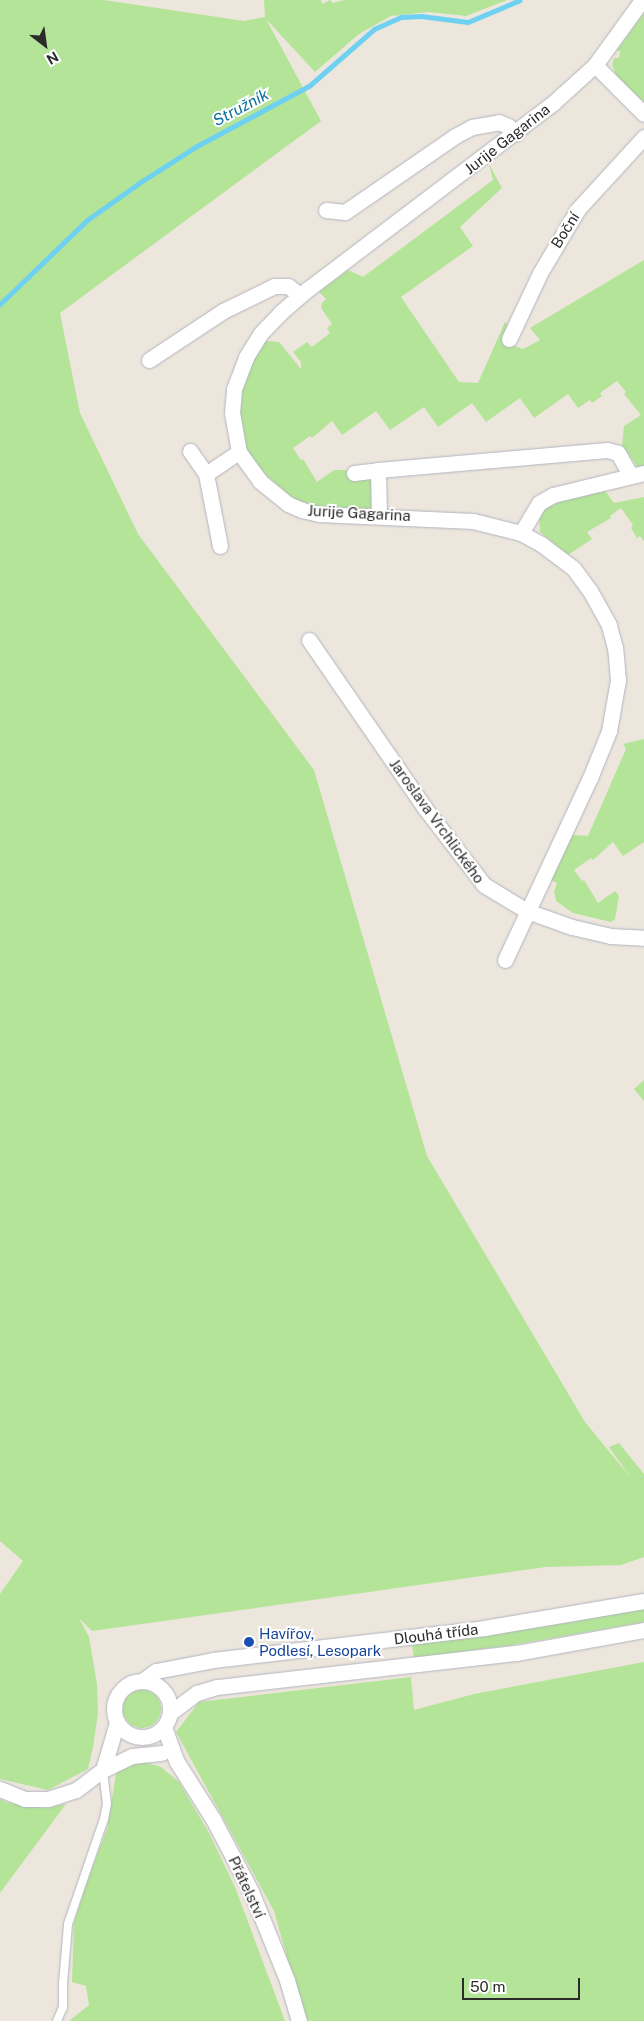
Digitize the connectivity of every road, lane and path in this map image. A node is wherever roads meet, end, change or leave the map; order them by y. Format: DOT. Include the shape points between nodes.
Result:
graph roads {
  1 [pos="642,0"];
  2 [pos="595,65"];
  3 [pos="644,114"];
  4 [pos="516,133"];
  5 [pos="644,137"];
  6 [pos="326,210"];
  7 [pos="300,295"];
  8 [pos="509,339"];
  9 [pos="149,360"];
  10 [pos="190,451"];
  11 [pos="239,452"];
  12 [pos="378,470"];
  13 [pos="354,473"];
  14 [pos="206,474"];
  15 [pos="638,474"];
  16 [pos="379,515"];
  17 [pos="521,533"];
  18 [pos="220,546"];
  19 [pos="309,640"];
  20 [pos="527,911"];
  21 [pos="644,938"];
  22 [pos="505,960"];
  23 [pos="644,1601"];
  24 [pos="644,1630"];
  25 [pos="142,1681"];
  26 [pos="170,1713"];
  27 [pos="118,1722"];
  28 [pos="164,1727"];
  29 [pos="144,1737"];
  30 [pos="162,1753"];
  31 [pos="123,1761"];
  32 [pos="176,1762"];
  33 [pos="103,1770"];
  34 [pos="0,1789"];
  35 [pos="57,2021"];
  36 [pos="299,2021"];
  1 -- 2 [label="street, Jurije Gagarina"];
  2 -- 3 [label="street"];
  2 -- 4 [label="street, Jurije Gagarina"];
  4 -- 6 [label="street" via="499,122 472,127 345,212"];
  4 -- 7 [label="street, Jurije Gagarina"];
  5 -- 8 [label="street, Boční" via="570,221 540,273"];
  7 -- 9 [label="street" via="288,286 274,286 217,315"];
  7 -- 11 [label="street, Jurije Gagarina" via="262,333 240,369 232,407"];
  10 -- 14 [label="street"];
  11 -- 14 [label="street"];
  11 -- 16 [label="street, Jurije Gagarina" via="260,481 295,507 319,514"];
  12 -- 13 [label="street"];
  12 -- 15 [label="street" via="607,450 618,453"];
  12 -- 16 [label="street"];
  14 -- 18 [label="street"];
  15 -- 17 [label="street" via="553,495 539,503"];
  16 -- 17 [label="street, Jurije Gagarina" via="473,521"];
  17 -- 20 [label="street, Jurije Gagarina" via="573,568 590,591 609,626 618,680 612,722 601,753"];
  19 -- 20 [label="street, Jaroslava Vrchlického" via="476,877 492,892"];
  20 -- 21 [label="street, Jaroslava Vrchlického" via="590,932"];
  20 -- 22 [label="street, Jurije Gagarina"];
  23 -- 25 [label="street, Dlouhá třída" via="484,1628 204,1661 156,1671"];
  24 -- 26 [label="street, Dlouhá třída" via="507,1654 217,1687 197,1693"];
  25 -- 26 [label="street" via="160,1687 166,1694"];
  25 -- 27 [label="street" via="124,1688 118,1695 114,1710"];
  26 -- 28 [label="street"];
  27 -- 29 [label="street, Přátelství" via="125,1732"];
  27 -- 33 [label="street"];
  28 -- 29 [label="street"];
  28 -- 32 [label="street, Přátelství"];
  29 -- 30 [label="street, Přátelství"];
  29 -- 31 [label="street"];
  30 -- 31 [label="street" via="138,1755"];
  30 -- 32 [label="street, Přátelství"];
  31 -- 33 [label="street"];
  32 -- 36 [label="street, Přátelství" via="213,1819 251,1891 287,1980"];
  33 -- 34 [label="street" via="76,1790 48,1799 25,1799"];
  33 -- 35 [label="lane" via="106,1812 68,1924 63,2007"];
}
